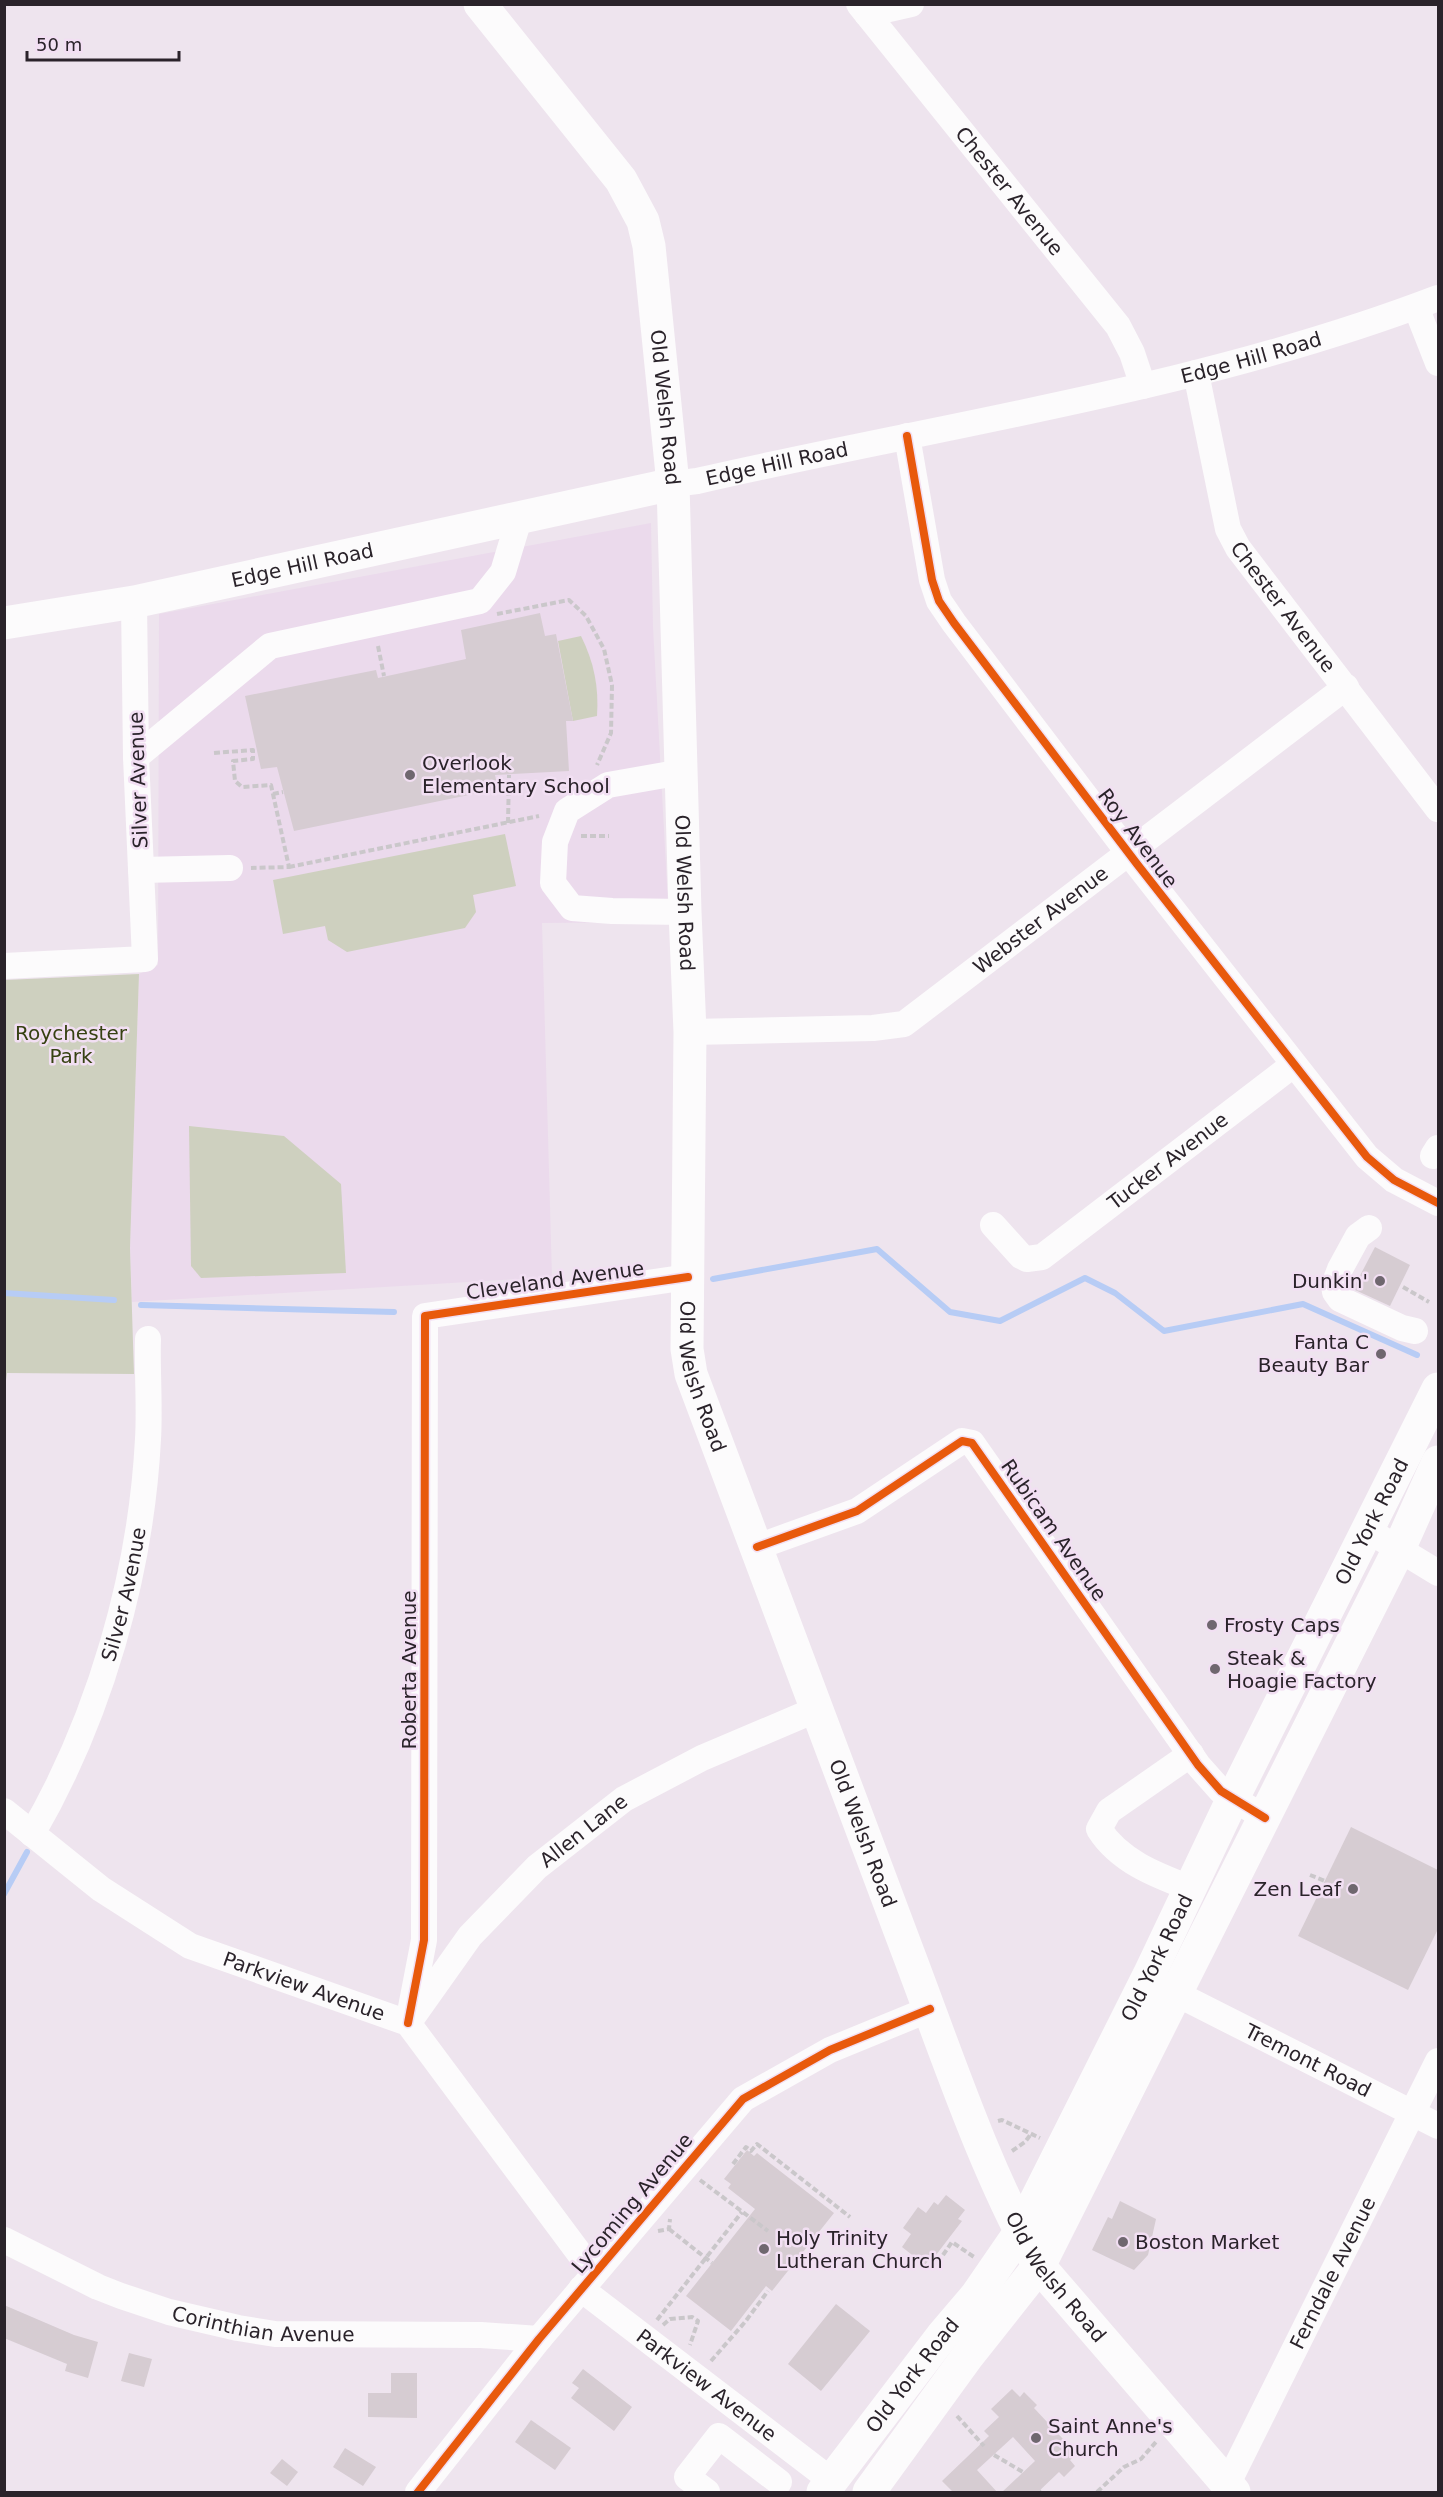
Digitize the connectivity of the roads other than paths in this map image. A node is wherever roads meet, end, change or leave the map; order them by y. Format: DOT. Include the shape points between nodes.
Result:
graph roads {
  1 [pos="480,4"];
  2 [pos="911,4"];
  3 [pos="863,9"];
  4 [pos="1427,302"];
  5 [pos="1438,363"];
  6 [pos="1196,373"];
  7 [pos="1143,386"];
  8 [pos="907,436"];
  9 [pos="673,484"];
  10 [pos="519,519"];
  11 [pos="134,602"];
  12 [pos="4,623"];
  13 [pos="1346,687"];
  14 [pos="136,757"];
  15 [pos="682,772"];
  16 [pos="1438,809"];
  17 [pos="1128,852"];
  18 [pos="230,868"];
  19 [pos="141,870"];
  20 [pos="685,912"];
  21 [pos="4,966"];
  22 [pos="690,1032"];
  23 [pos="1293,1065"];
  24 [pos="1438,1203"];
  25 [pos="993,1225"];
  26 [pos="1369,1228"];
  27 [pos="688,1277"];
  28 [pos="425,1316"];
  29 [pos="1415,1332"];
  30 [pos="148,1339"];
  31 [pos="1438,1389"];
  32 [pos="1438,1462"];
  33 [pos="1369,1531"];
  34 [pos="757,1547"];
  35 [pos="1399,1549"];
  36 [pos="1438,1574"];
  37 [pos="815,1710"];
  38 [pos="1191,1754"];
  39 [pos="1233,1798"];
  40 [pos="4,1811"];
  41 [pos="1265,1818"];
  42 [pos="32,1834"];
  43 [pos="1192,1884"];
  44 [pos="1178,1994"];
  45 [pos="930,2009"];
  46 [pos="408,2023"];
  47 [pos="1438,2061"];
  48 [pos="1413,2113"];
  49 [pos="1438,2126"];
  50 [pos="1020,2232"];
  51 [pos="4,2240"];
  52 [pos="1040,2266"];
  53 [pos="588,2281"];
  54 [pos="539,2339"];
  55 [pos="739,2410"];
  56 [pos="719,2436"];
  57 [pos="800,2456"];
  58 [pos="775,2487"];
  59 [pos="827,2487"];
  60 [pos="1231,2489"];
  61 [pos="418,2493"];
  62 [pos="707,2493"];
  63 [pos="869,2493"];
  1 -- 9 [label="main road, Old Welsh Road" via="621,180 643,221 649,246"];
  2 -- 3 [label="street"];
  3 -- 7 [label="street, Chester Avenue" via="1118,326"];
  4 -- 5 [label="street"];
  4 -- 6 [label="street, Edge Hill Road" via="1283,351"];
  6 -- 7 [label="street, Edge Hill Road"];
  6 -- 13 [label="street, Chester Avenue" via="1228,530"];
  7 -- 8 [label="street, Edge Hill Road"];
  8 -- 9 [label="street, Edge Hill Road"];
  8 -- 17 [label="street, Roy Avenue" via="939,601"];
  9 -- 10 [label="main road, Edge Hill Road"];
  9 -- 15 [label="main road, Old Welsh Road"];
  10 -- 11 [label="main road, Edge Hill Road" via="416,538"];
  10 -- 14 [label="street" via="503,572 480,601 270,646"];
  11 -- 12 [label="main road, Edge Hill Road"];
  11 -- 14 [label="street, Silver Avenue"];
  13 -- 16 [label="street, Chester Avenue"];
  13 -- 17 [label="street, Webster Avenue"];
  14 -- 19 [label="street, Silver Avenue"];
  15 -- 20 [label="main road, Old Welsh Road"];
  15 -- 20 [label="street" via="608,785 567,811 555,842 553,883 572,908"];
  17 -- 22 [label="street, Webster Avenue" via="904,1024"];
  17 -- 23 [label="street, Roy Avenue"];
  18 -- 19 [label="street"];
  19 -- 21 [label="street, Silver Avenue" via="146,959"];
  20 -- 22 [label="main road, Old Welsh Road"];
  22 -- 27 [label="main road, Old Welsh Road"];
  23 -- 24 [label="street, Roy Avenue" via="1367,1157 1394,1180"];
  23 -- 25 [label="street, Tucker Avenue" via="1042,1257 1021,1256"];
  26 -- 29 [label="street" via="1358,1236 1340,1269 1335,1292 1340,1299"];
  27 -- 28 [label="street, Cleveland Avenue"];
  27 -- 34 [label="main road, Old Welsh Road" via="687,1349 691,1374"];
  28 -- 46 [label="street, Roberta Avenue" via="424,1940"];
  30 -- 42 [label="street, Silver Avenue" via="147,1448 124,1607 87,1718"];
  31 -- 33 [label="main road, Old York Road"];
  32 -- 35 [label="main road, Old York Road"];
  33 -- 35 [label="street"];
  33 -- 39 [label="main road, Old York Road"];
  34 -- 37 [label="main road, Old Welsh Road"];
  34 -- 38 [label="street, Rubicam Avenue" via="856,1511 962,1441 972,1443"];
  35 -- 36 [label="street"];
  35 -- 41 [label="main road, Old York Road"];
  37 -- 45 [label="main road, Old Welsh Road"];
  37 -- 46 [label="street, Allen Lane" via="702,1758 624,1799 537,1867 470,1936"];
  38 -- 39 [label="street, Rubicam Avenue" via="1221,1791"];
  38 -- 43 [label="street" via="1109,1811 1099,1829 1108,1844 1117,1849 1131,1846"];
  39 -- 41 [label="street, Rubicam Avenue"];
  39 -- 43 [label="main road, Old York Road"];
  40 -- 42 [label="street, Parkview Avenue"];
  41 -- 44 [label="main road, Old York Road"];
  42 -- 46 [label="street, Parkview Avenue" via="101,1889 190,1946"];
  43 -- 50 [label="main road, Old York Road"];
  44 -- 48 [label="street, Tremont Road"];
  44 -- 52 [label="main road, Old York Road"];
  45 -- 50 [label="main road, Old Welsh Road"];
  45 -- 53 [label="street, Lycoming Avenue" via="830,2050 743,2099"];
  46 -- 53 [label="street, Parkview Avenue"];
  47 -- 48 [label="street, Ferndale Avenue"];
  48 -- 49 [label="street, Tremont Road"];
  48 -- 60 [label="street, Ferndale Avenue"];
  50 -- 52 [label="main road, Old Welsh Road"];
  50 -- 59 [label="main road, Old York Road" via="976,2296"];
  51 -- 54 [label="street, Corinthian Avenue" via="121,2296 238,2328 275,2334"];
  52 -- 60 [label="main road, Old Welsh Road"];
  52 -- 63 [label="main road, Old York Road" via="967,2357"];
  53 -- 54 [label="street, Lycoming Avenue"];
  53 -- 55 [label="street, Parkview Avenue"];
  54 -- 61 [label="street, Lycoming Avenue"];
  55 -- 56 [label="street"];
  55 -- 57 [label="street, Parkview Avenue"];
  56 -- 58 [label="street"];
  56 -- 62 [label="street" via="687,2477"];
  57 -- 58 [label="street"];
  57 -- 59 [label="street, Parkview Avenue"];
}
